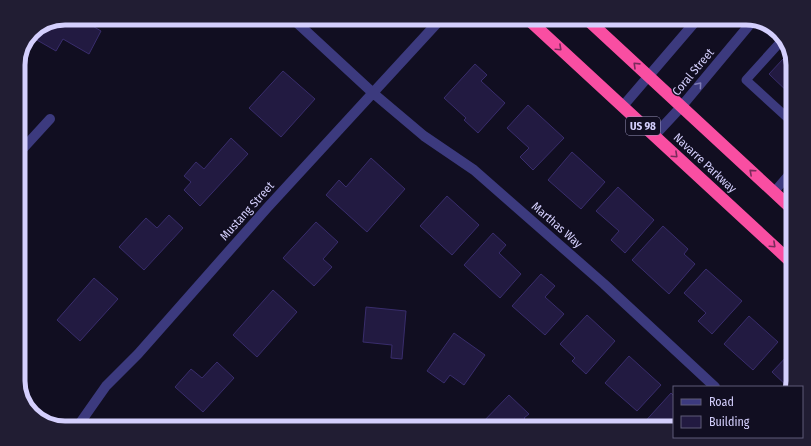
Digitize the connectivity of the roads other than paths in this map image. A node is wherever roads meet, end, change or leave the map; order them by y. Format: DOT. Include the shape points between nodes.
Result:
graph roads {
  1 [pos="299,25"];
  2 [pos="436,25"];
  3 [pos="534,25"];
  4 [pos="593,25"];
  5 [pos="692,25"];
  6 [pos="749,25"];
  7 [pos="780,45"];
  8 [pos="647,76"];
  9 [pos="373,93"];
  10 [pos="623,106"];
  11 [pos="681,107"];
  12 [pos="786,117"];
  13 [pos="50,119"];
  14 [pos="654,136"];
  15 [pos="25,146"];
  16 [pos="786,178"];
  17 [pos="774,192"];
  18 [pos="786,203"];
  19 [pos="786,257"];
  20 [pos="714,386"];
  21 [pos="81,421"];
  1 -- 9 [label="street, Marthas Way"];
  2 -- 9 [label="street, Mustang Street"];
  3 -- 10 [label="highway, Navarre Parkway / US 98, one-way"];
  8 -- 4 [label="highway, Navarre Parkway, one-way"];
  5 -- 8 [label="street"];
  11 -- 6 [label="street, Coral Street, one-way"];
  7 -- 12 [label="lane" via="746,80"];
  8 -- 10 [label="street"];
  8 -- 11 [label="highway, Navarre Parkway"];
  9 -- 20 [label="street, Marthas Way" via="424,136 474,170 604,284"];
  9 -- 21 [label="street, Mustang Street" via="138,354 106,386"];
  10 -- 14 [label="highway, Navarre Parkway / US 98"];
  11 -- 14 [label="street, Coral Street"];
  17 -- 11 [label="highway, Navarre Parkway, one-way"];
  13 -- 15 [label="street"];
  14 -- 19 [label="highway, Navarre Parkway / US 98, one-way"];
  16 -- 17 [label="lane"];
  17 -- 18 [label="highway, Navarre Parkway"];
}
